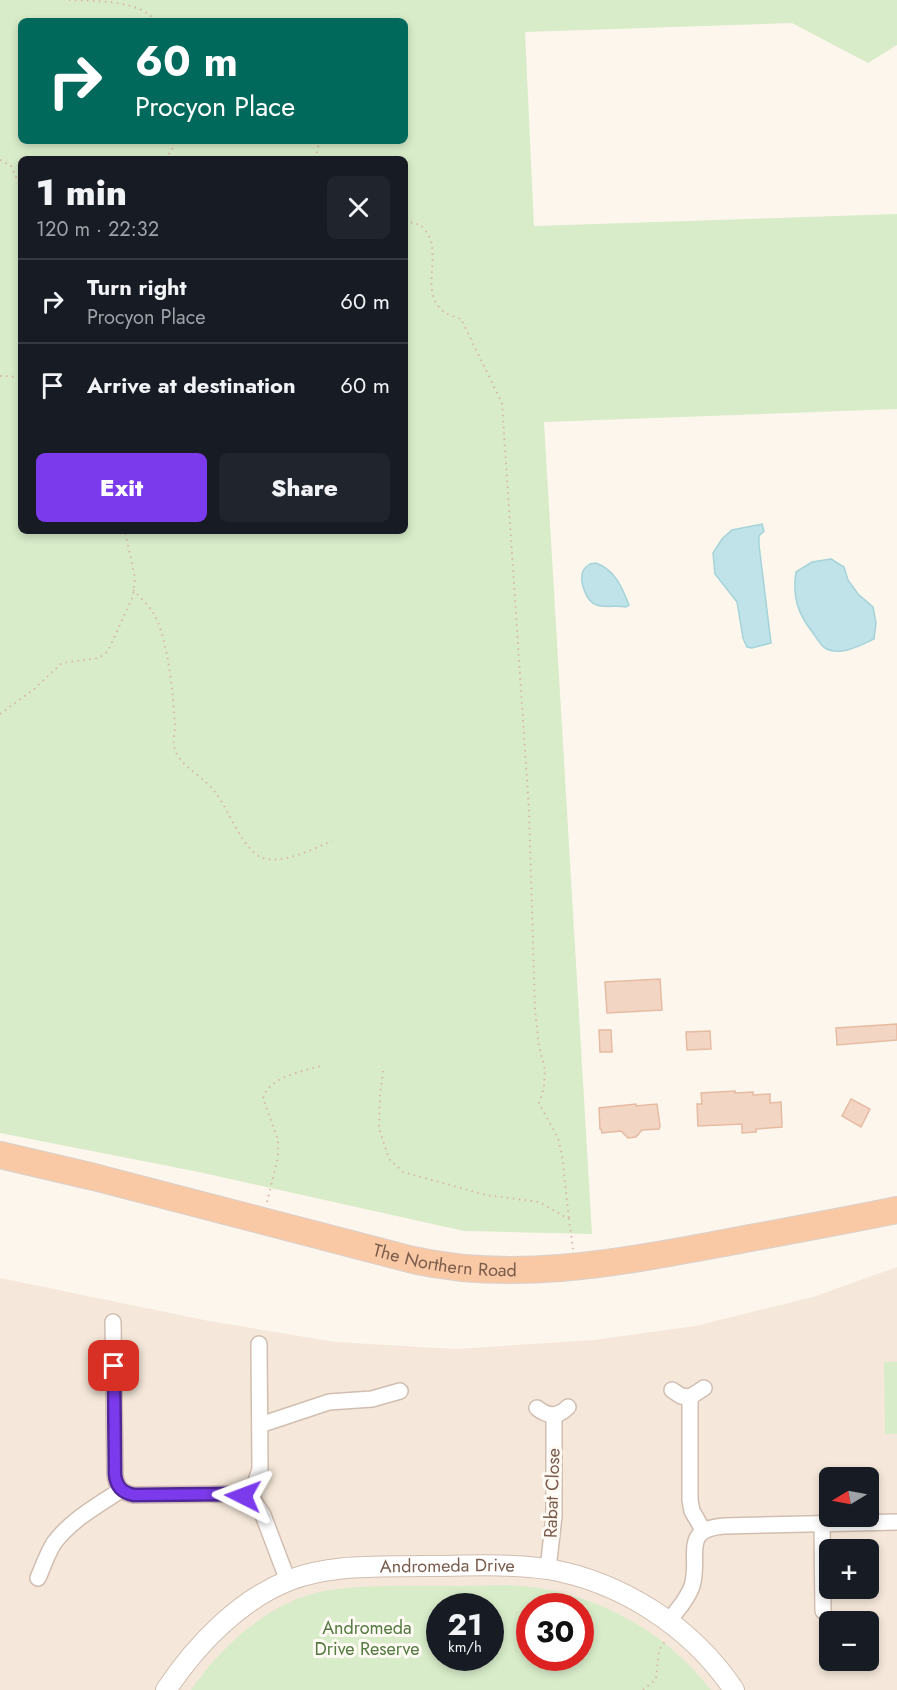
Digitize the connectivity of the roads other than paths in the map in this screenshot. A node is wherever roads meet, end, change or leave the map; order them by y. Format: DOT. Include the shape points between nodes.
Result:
graph roads {
  1 [pos="0,1155"];
  2 [pos="897,1210"];
  3 [pos="113,1322"];
  4 [pos="259,1344"];
  5 [pos="704,1388"];
  6 [pos="400,1390"];
  7 [pos="672,1390"];
  8 [pos="690,1397"];
  9 [pos="568,1407"];
  10 [pos="537,1408"];
  11 [pos="554,1416"];
  12 [pos="260,1425"];
  13 [pos="121,1490"];
  14 [pos="250,1499"];
  15 [pos="879,1522"];
  16 [pos="897,1522"];
  17 [pos="819,1523"];
  18 [pos="822,1527"];
  19 [pos="703,1530"];
  20 [pos="548,1569"];
  21 [pos="38,1578"];
  22 [pos="288,1581"];
  23 [pos="823,1611"];
  24 [pos="668,1631"];
  25 [pos="166,1690"];
  26 [pos="734,1690"];
  1 -- 2 [label="highway, The Northern Road" via="359,1247 447,1267 494,1271 576,1267 658,1255"];
  3 -- 13 [label="street" via="115,1474"];
  4 -- 12 [label="street"];
  5 -- 8 [label="street"];
  6 -- 12 [label="street" via="372,1399 329,1402"];
  7 -- 8 [label="street"];
  8 -- 19 [label="street" via="690,1500"];
  9 -- 11 [label="street"];
  10 -- 11 [label="street"];
  11 -- 20 [label="street, Rabat Close" via="554,1516"];
  12 -- 14 [label="street" via="260,1469"];
  13 -- 14 [label="street" via="134,1495 230,1494"];
  13 -- 21 [label="street" via="63,1533 48,1553"];
  14 -- 22 [label="street" via="263,1515"];
  15 -- 16 [label="street"];
  17 -- 19 [label="street"];
  18 -- 23 [label="street"];
  19 -- 24 [label="street" via="695,1541 689,1592"];
  20 -- 22 [label="street, Andromeda Drive" via="351,1567"];
  20 -- 24 [label="street, Andromeda Drive" via="617,1591"];
  22 -- 25 [label="street, Andromeda Drive" via="254,1599 214,1632"];
  24 -- 26 [label="street, Andromeda Drive" via="700,1648"];
}
